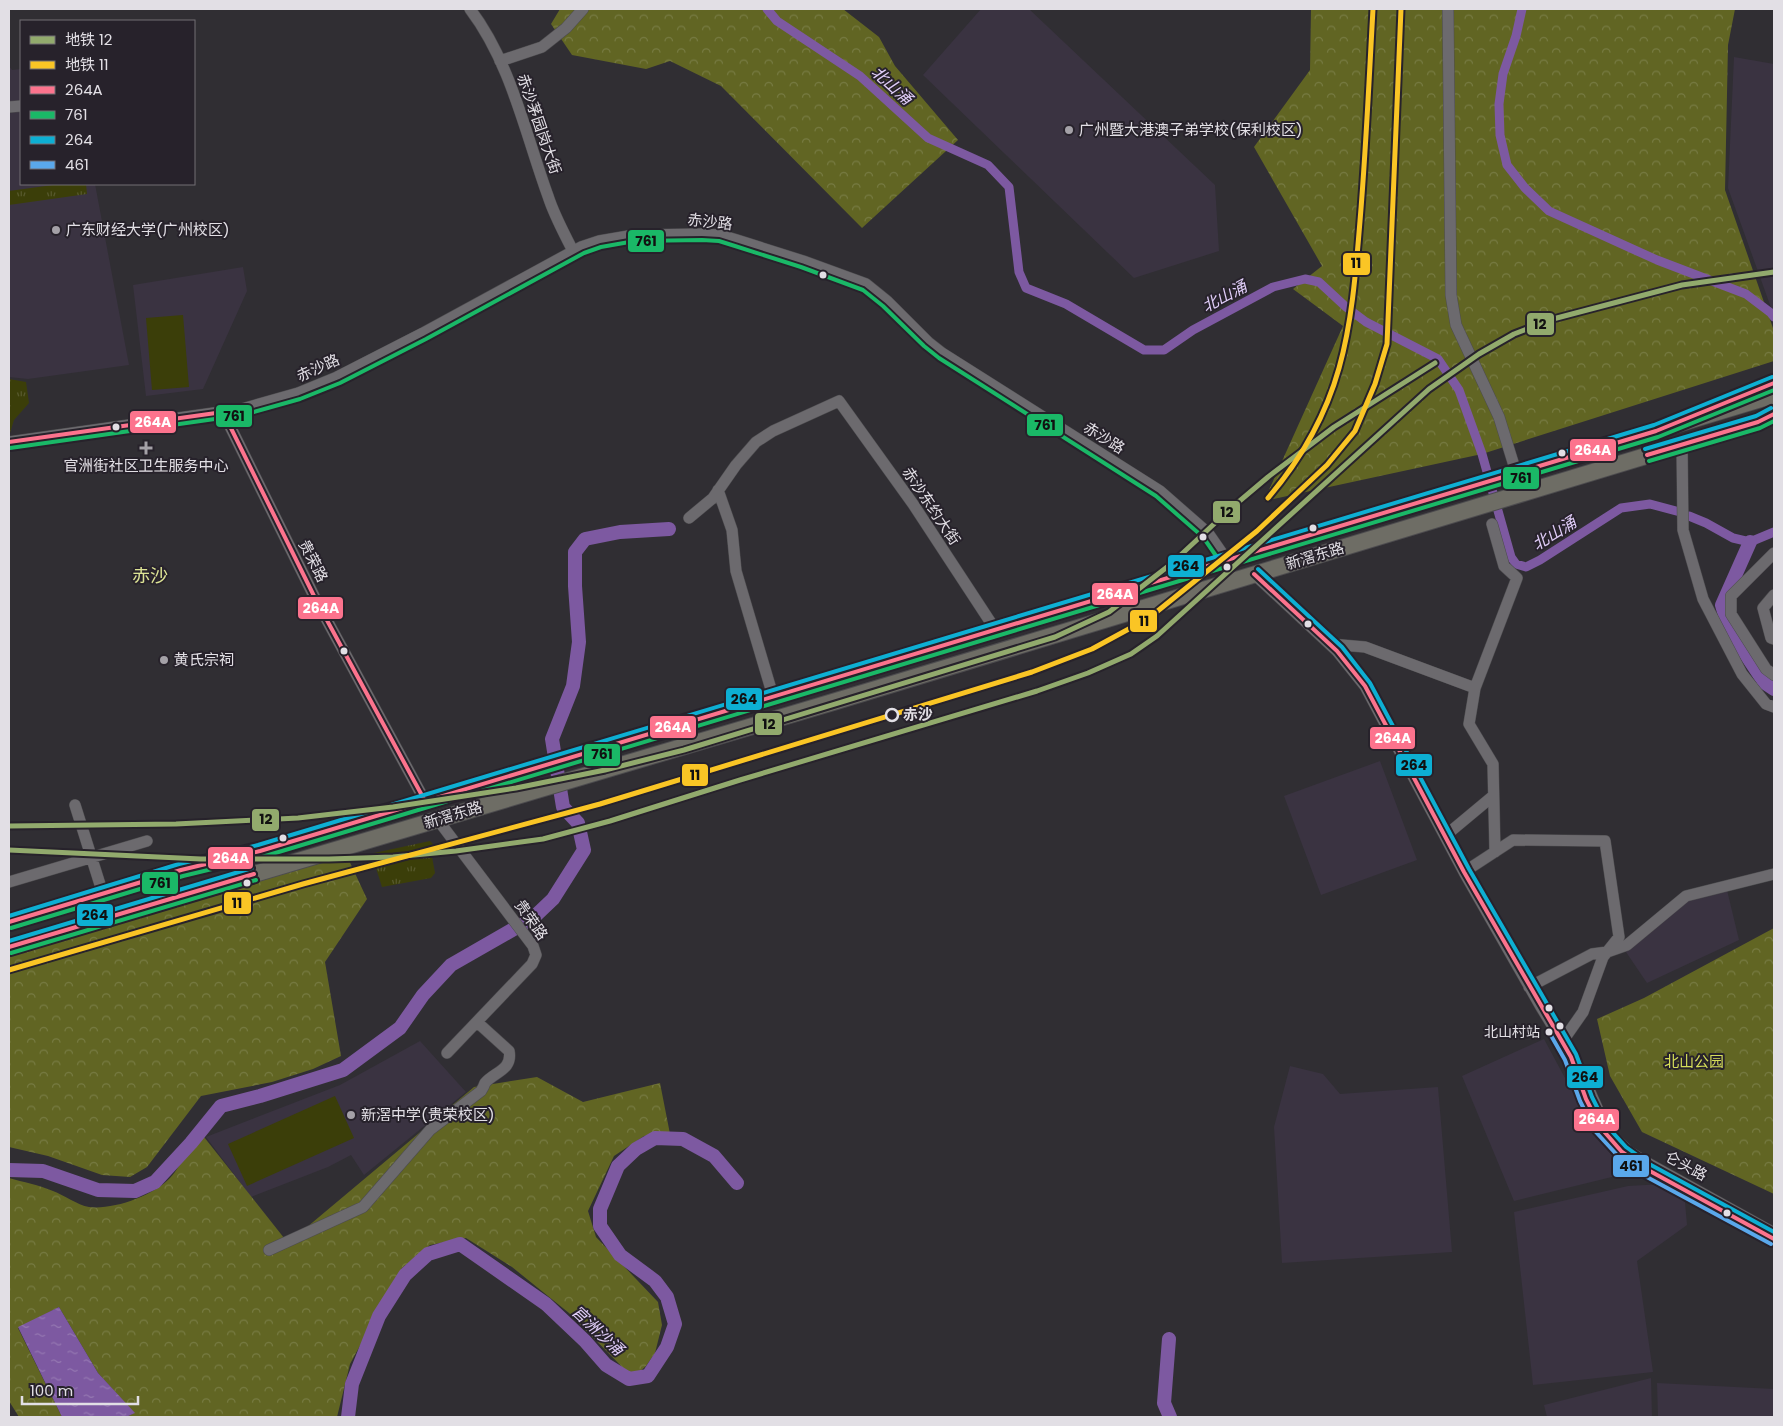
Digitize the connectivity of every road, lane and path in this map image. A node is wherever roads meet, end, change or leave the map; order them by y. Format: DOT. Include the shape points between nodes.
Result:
graph roads {
  1 [pos="470,9"];
  2 [pos="583,9"];
  3 [pos="1448,9"];
  4 [pos="500,61"];
  5 [pos="573,252"];
  6 [pos="1774,383"];
  7 [pos="1774,395"];
  8 [pos="223,412"];
  9 [pos="1774,414"];
  10 [pos="1766,420"];
  11 [pos="1656,431"];
  12 [pos="9,442"];
  13 [pos="1682,444"];
  14 [pos="1510,474"];
  15 [pos="718,490"];
  16 [pos="689,518"];
  17 [pos="1492,524"];
  18 [pos="1774,553"];
  19 [pos="1226,559"];
  20 [pos="1254,574"];
  21 [pos="1774,595"];
  22 [pos="995,629"];
  23 [pos="1774,640"];
  24 [pos="1330,644"];
  25 [pos="1774,675"];
  26 [pos="1475,688"];
  27 [pos="774,696"];
  28 [pos="1774,707"];
  29 [pos="1493,796"];
  30 [pos="424,801"];
  31 [pos="75,805"];
  32 [pos="438,820"];
  33 [pos="1445,836"];
  34 [pos="147,840"];
  35 [pos="1494,852"];
  36 [pos="92,857"];
  37 [pos="1464,872"];
  38 [pos="1774,874"];
  39 [pos="9,882"];
  40 [pos="104,894"];
  41 [pos="9,922"];
  42 [pos="9,947"];
  43 [pos="1607,952"];
  44 [pos="1529,987"];
  45 [pos="477,1022"];
  46 [pos="1562,1042"];
  47 [pos="447,1053"];
  48 [pos="1571,1058"];
  49 [pos="1774,1233"];
  50 [pos="1774,1239"];
  51 [pos="269,1250"];
  1 -- 4 [label="street, 赤沙茅园岗大街" via="490,38"];
  2 -- 4 [label="street" via="542,47"];
  3 -- 14 [label="street" via="1451,295 1456,325 1499,417"];
  4 -- 5 [label="street, 赤沙茅园岗大街" via="549,200"];
  5 -- 8 [label="street, 赤沙路" via="337,377 259,405"];
  5 -- 19 [label="street, 赤沙路" via="599,240 618,237 720,236 849,276 866,284 887,301 942,353 1160,491 1208,533"];
  6 -- 11 [label="highway"];
  7 -- 11 [label="highway, 新滘东路"];
  8 -- 12 [label="street, 赤沙路"];
  8 -- 30 [label="street, 贵荣路" via="312,592"];
  9 -- 10 [label="highway, 新滘东路"];
  10 -- 13 [label="highway, 新滘东路"];
  11 -- 14 [label="highway, 新滘东路"];
  13 -- 20 [label="highway, 新滘东路"];
  13 -- 28 [label="street" via="1683,530 1703,599 1742,674 1766,704"];
  14 -- 19 [label="highway, 新滘东路"];
  15 -- 16 [label="street"];
  15 -- 22 [label="street, 赤沙东约大街" via="756,442 839,401 913,504"];
  15 -- 27 [label="street" via="732,530 736,571"];
  17 -- 26 [label="street" via="1504,566 1516,578"];
  18 -- 25 [label="street" via="1731,596 1731,614 1766,669"];
  19 -- 22 [label="highway, 新滘东路"];
  20 -- 24 [label="street, 仑头路"];
  20 -- 32 [label="highway, 新滘东路"];
  21 -- 23 [label="street" via="1763,608"];
  22 -- 27 [label="highway, 新滘东路"];
  24 -- 26 [label="street" via="1365,647"];
  24 -- 33 [label="street, 仑头路" via="1369,692"];
  26 -- 29 [label="street" via="1469,724 1492,764"];
  27 -- 30 [label="highway, 新滘东路"];
  29 -- 33 [label="street"];
  29 -- 35 [label="street"];
  30 -- 40 [label="highway, 新滘东路"];
  31 -- 36 [label="street"];
  32 -- 42 [label="highway, 新滘东路"];
  32 -- 45 [label="street, 贵荣路" via="534,946 536,956"];
  33 -- 37 [label="street, 仑头路"];
  34 -- 36 [label="street"];
  35 -- 37 [label="street"];
  35 -- 43 [label="street" via="1513,840 1606,841 1619,937"];
  36 -- 39 [label="street"];
  36 -- 40 [label="street"];
  37 -- 44 [label="street, 仑头路"];
  38 -- 43 [label="street" via="1686,896 1627,945"];
  40 -- 41 [label="highway, 新滘东路"];
  43 -- 44 [label="street" via="1592,954"];
  43 -- 46 [label="street" via="1584,1012"];
  44 -- 46 [label="street, 仑头路"];
  45 -- 47 [label="street, 贵荣路"];
  45 -- 51 [label="street" via="509,1051 505,1068 430,1130 363,1207"];
  46 -- 48 [label="street, 仑头路"];
  48 -- 49 [label="street, 仑头路" via="1609,1132 1628,1151"];
  48 -- 50 [label="street, 仑头路" via="1601,1128 1622,1152 1648,1170"];
}
